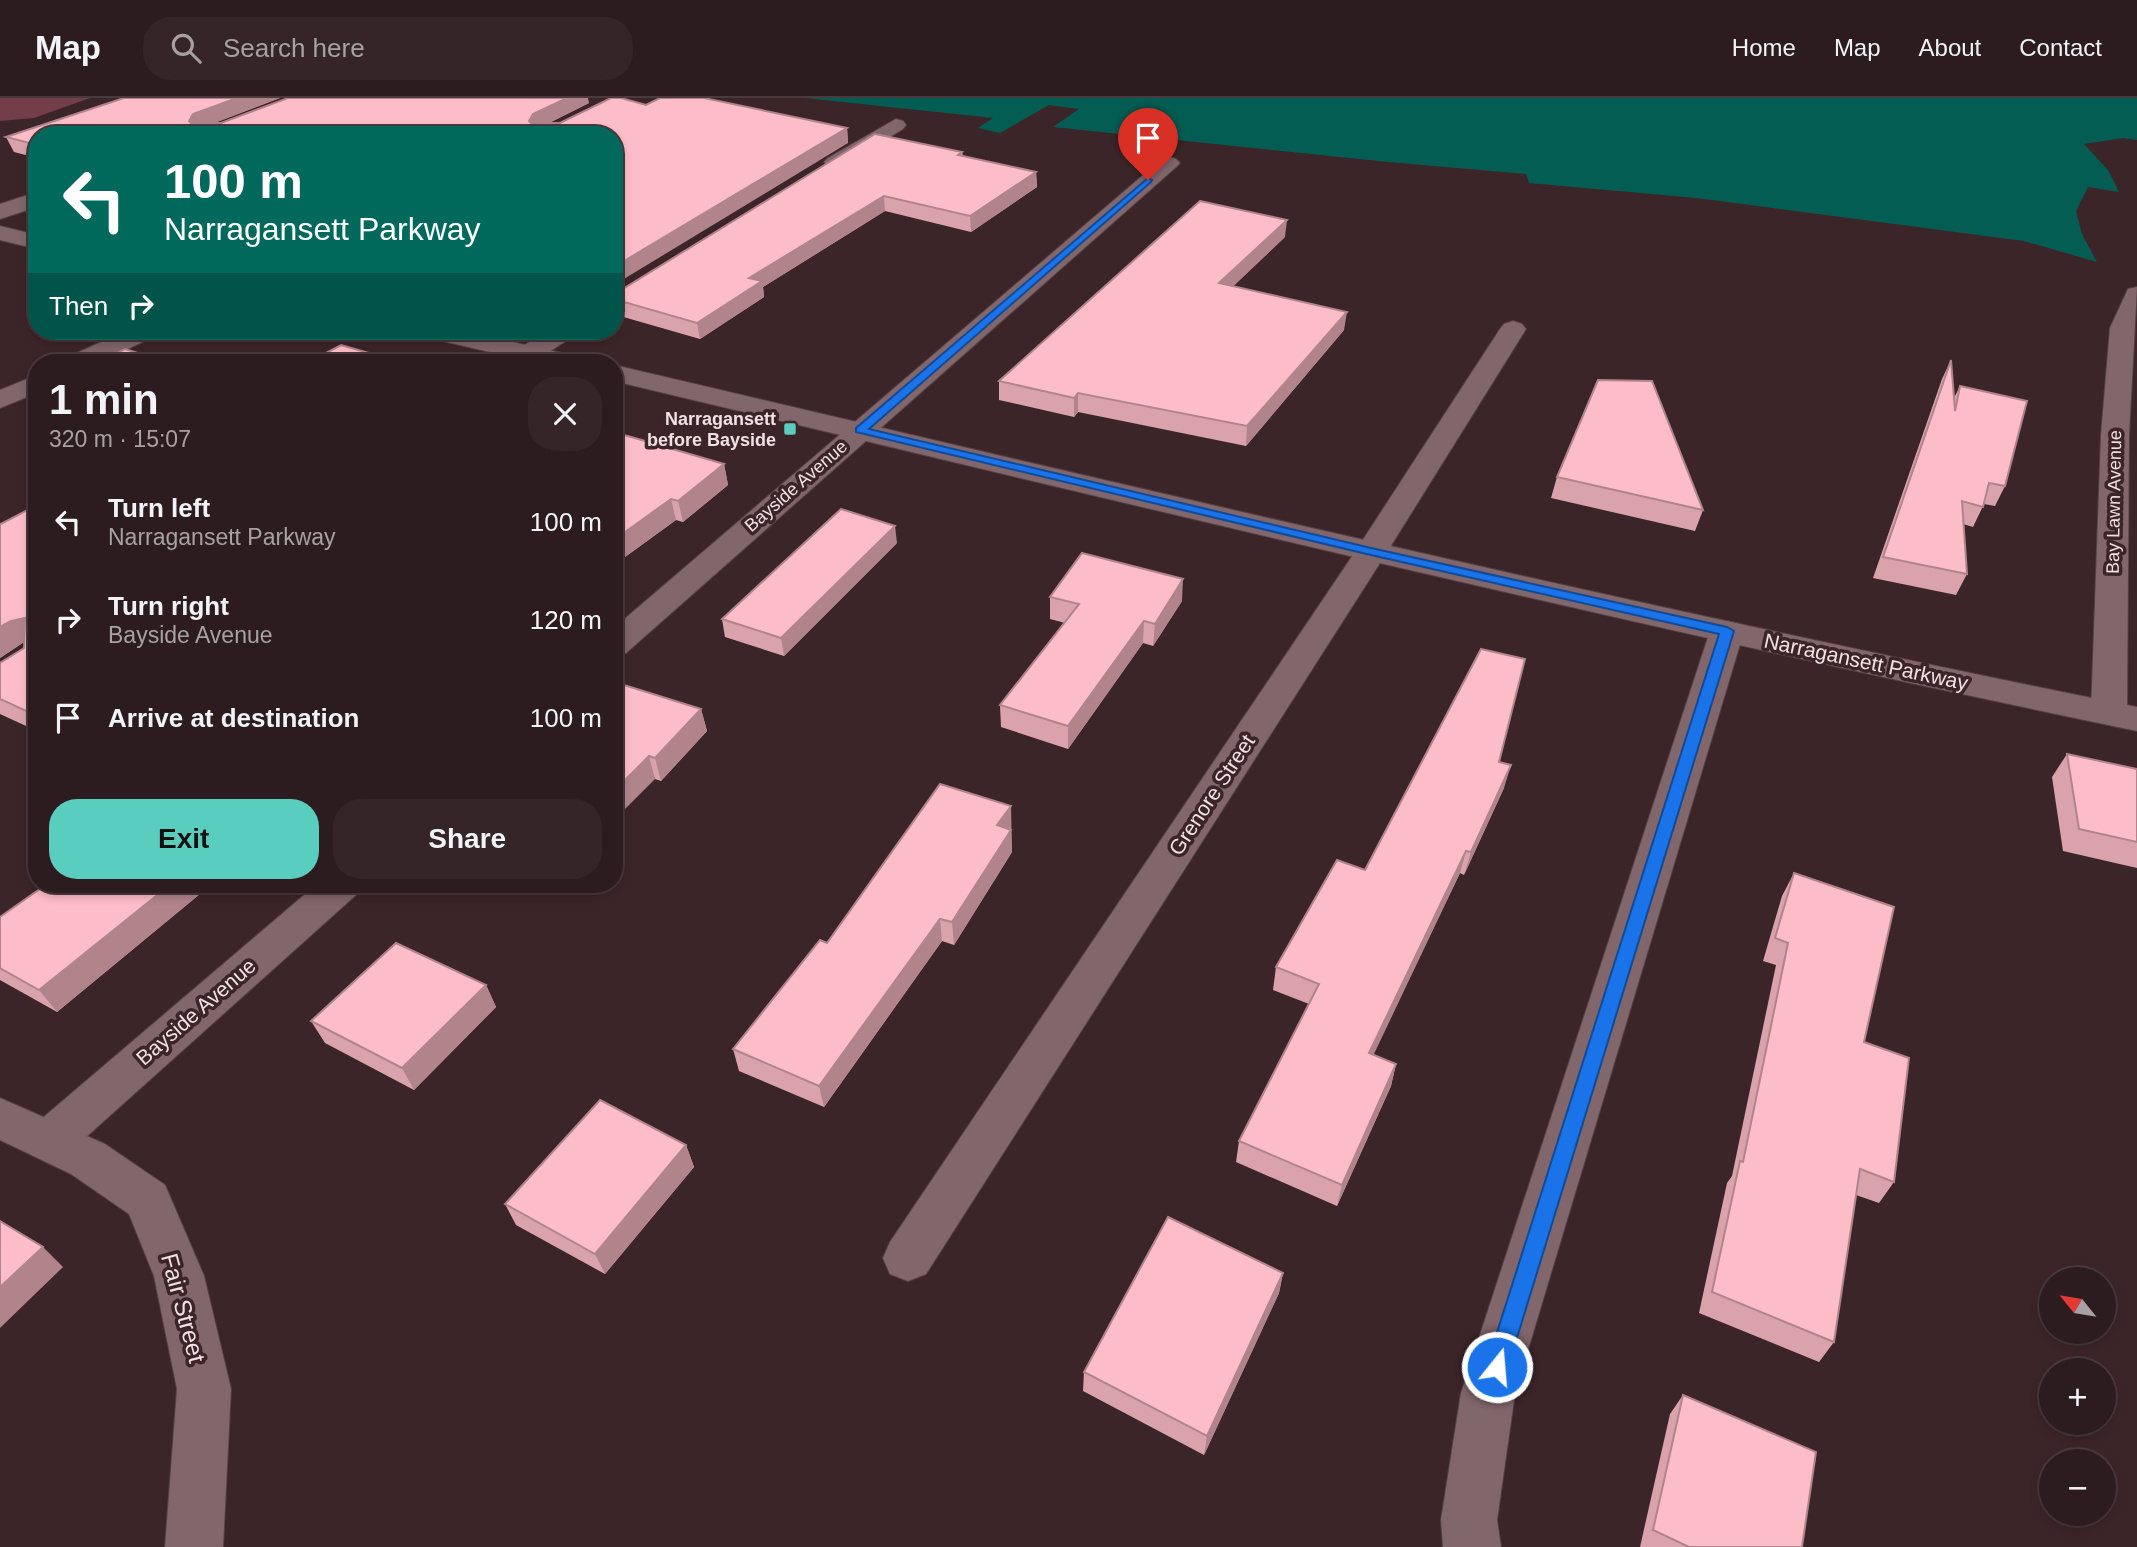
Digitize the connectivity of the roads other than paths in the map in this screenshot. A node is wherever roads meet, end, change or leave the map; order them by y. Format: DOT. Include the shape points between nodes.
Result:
graph roads {
  1 [pos="896,125"];
  2 [pos="1169,163"];
  3 [pos="818,172"];
  4 [pos="28,201"];
  5 [pos="0,212"];
  6 [pos="0,233"];
  7 [pos="28,240"];
  8 [pos="2137,294"];
  9 [pos="1513,329"];
  10 [pos="127,340"];
  11 [pos="461,340"];
  12 [pos="551,340"];
  13 [pos="96,354"];
  14 [pos="508,354"];
  15 [pos="528,354"];
  16 [pos="623,375"];
  17 [pos="28,387"];
  18 [pos="0,400"];
  19 [pos="2127,411"];
  20 [pos="860,430"];
  21 [pos="1371,552"];
  22 [pos="1727,631"];
  23 [pos="623,638"];
  24 [pos="2123,716"];
  25 [pos="333,893"];
  26 [pos="0,1118"];
  27 [pos="49,1141"];
  28 [pos="908,1258"];
  29 [pos="194,1547"];
  30 [pos="1472,1547"];
  1 -- 3 [label="street"];
  2 -- 20 [label="street, Bayside Avenue"];
  4 -- 5 [label="street"];
  6 -- 7 [label="street"];
  8 -- 19 [label="street, Bay Lawn Avenue" via="2123,328"];
  9 -- 21 [label="street, Grenore Street"];
  10 -- 13 [label="street"];
  11 -- 14 [label="street"];
  12 -- 15 [label="street"];
  16 -- 20 [label="street, Narragansett Parkway"];
  17 -- 18 [label="street"];
  19 -- 24 [label="street, Bay Lawn Avenue"];
  20 -- 21 [label="street, Narragansett Parkway"];
  20 -- 23 [label="street, Bayside Avenue"];
  21 -- 22 [label="street, Narragansett Parkway"];
  21 -- 28 [label="street, Grenore Street"];
  22 -- 24 [label="street, Narragansett Parkway"];
  22 -- 30 [label="street" via="1489,1393 1469,1520"];
  25 -- 27 [label="street, Bayside Avenue"];
  26 -- 27 [label="street, Fair Street"];
  27 -- 29 [label="street, Fair Street" via="88,1158 149,1200 179,1276 204,1389"];
}
